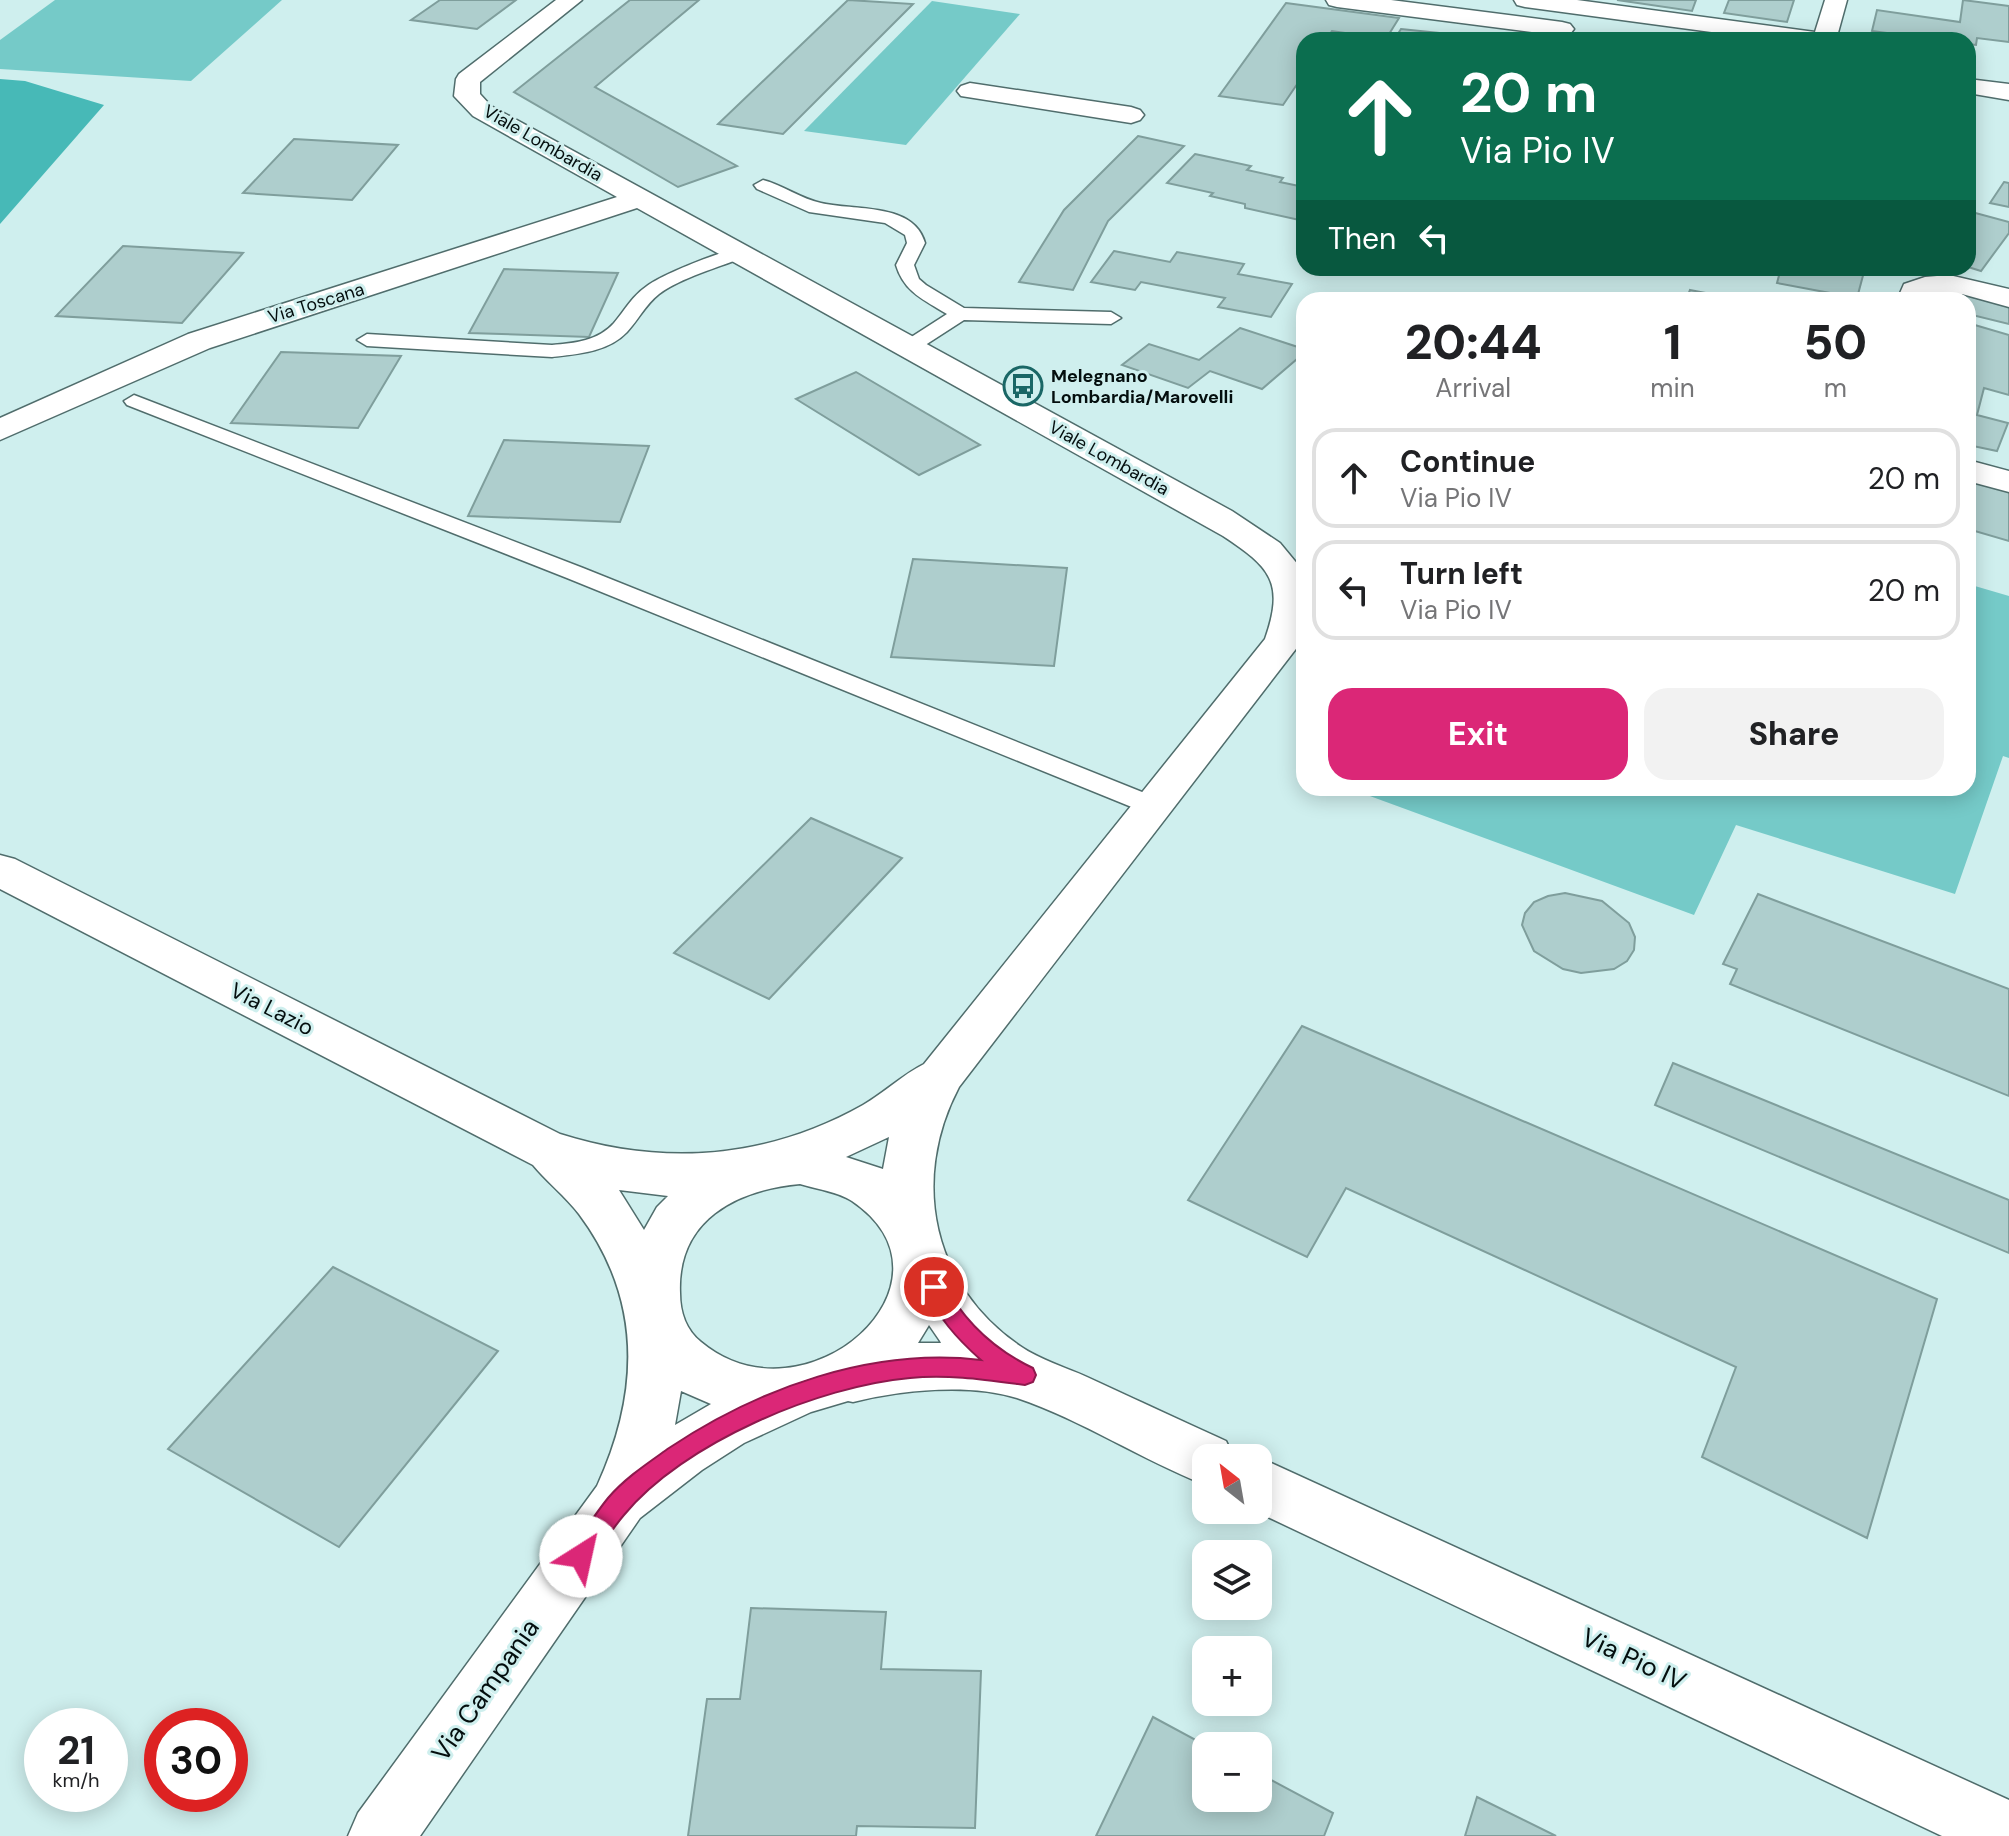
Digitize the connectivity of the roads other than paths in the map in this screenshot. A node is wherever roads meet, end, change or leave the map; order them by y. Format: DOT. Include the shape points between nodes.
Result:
graph roads {
  1 [pos="571,0"];
  2 [pos="1337,0"];
  3 [pos="1525,0"];
  4 [pos="1836,0"];
  5 [pos="1569,3"];
  6 [pos="1579,31"];
  7 [pos="1769,32"];
  8 [pos="1826,32"];
  9 [pos="1976,87"];
  10 [pos="970,91"];
  11 [pos="2009,92"];
  12 [pos="1131,115"];
  13 [pos="763,185"];
  14 [pos="640,198"];
  15 [pos="738,253"];
  16 [pos="1922,292"];
  17 [pos="2009,298"];
  18 [pos="960,314"];
  19 [pos="1111,318"];
  20 [pos="367,340"];
  21 [pos="909,347"];
  22 [pos="134,401"];
  23 [pos="0,430"];
  24 [pos="1976,472"];
  25 [pos="2009,482"];
  26 [pos="1153,806"];
  27 [pos="0,870"];
  28 [pos="942,1074"];
  29 [pos="544,1149"];
  30 [pos="754,1170"];
  31 [pos="915,1236"];
  32 [pos="655,1313"];
  33 [pos="1025,1375"];
  34 [pos="819,1387"];
  35 [pos="1192,1453"];
  36 [pos="1272,1491"];
  37 [pos="617,1505"];
  38 [pos="2009,1834"];
  39 [pos="381,1836"];
  1 -- 14 [label="street, Viale Lombardia" via="468,79 467,96 482,111"];
  2 -- 6 [label="street"];
  3 -- 5 [label="street"];
  4 -- 8 [label="street"];
  5 -- 7 [label="street"];
  9 -- 11 [label="street"];
  10 -- 12 [label="street"];
  13 -- 18 [label="lane" via="815,208 875,215 907,226 916,243 905,265 910,281"];
  14 -- 15 [label="street, Viale Lombardia"];
  14 -- 23 [label="street, Via Toscana" via="199,341"];
  15 -- 20 [label="lane" via="655,288 614,334 581,348 552,351"];
  15 -- 21 [label="street, Viale Lombardia"];
  16 -- 17 [label="street" via="1956,285"];
  18 -- 19 [label="lane"];
  18 -- 21 [label="lane"];
  21 -- 26 [label="street, Viale Lombardia" via="1241,532 1285,571 1294,592 1283,641"];
  22 -- 26 [label="lane"];
  24 -- 25 [label="street"];
  26 -- 28 [label="street, Viale Lombardia"];
  27 -- 29 [label="street, Via Lazio"];
  28 -- 30 [label="street, Viale Lombardia" via="855,1133"];
  28 -- 31 [label="street, Viale Lombardia" via="919,1117 909,1158 907,1196"];
  29 -- 30 [label="street, Via Lazio" via="642,1175 711,1176"];
  29 -- 32 [label="street, Via Lazio" via="571,1170 608,1214 635,1259"];
  30 -- 31 [label="street" via="800,1164 850,1174 886,1195"];
  30 -- 32 [label="street" via="716,1185 671,1228 653,1267"];
  31 -- 33 [label="street" via="945,1307 985,1351"];
  31 -- 34 [label="street" via="920,1274 916,1301 905,1323 862,1368"];
  32 -- 34 [label="street" via="679,1357 720,1384 771,1393"];
  32 -- 37 [label="street, Via Campania" via="656,1364 647,1428"];
  33 -- 34 [label="street" via="910,1368"];
  33 -- 35 [label="street"];
  34 -- 37 [label="street, Via Campania" via="710,1434 650,1474"];
  36 -- 38 [label="street, Via Pio IV"];
  37 -- 39 [label="street, Via Campania"];
}
